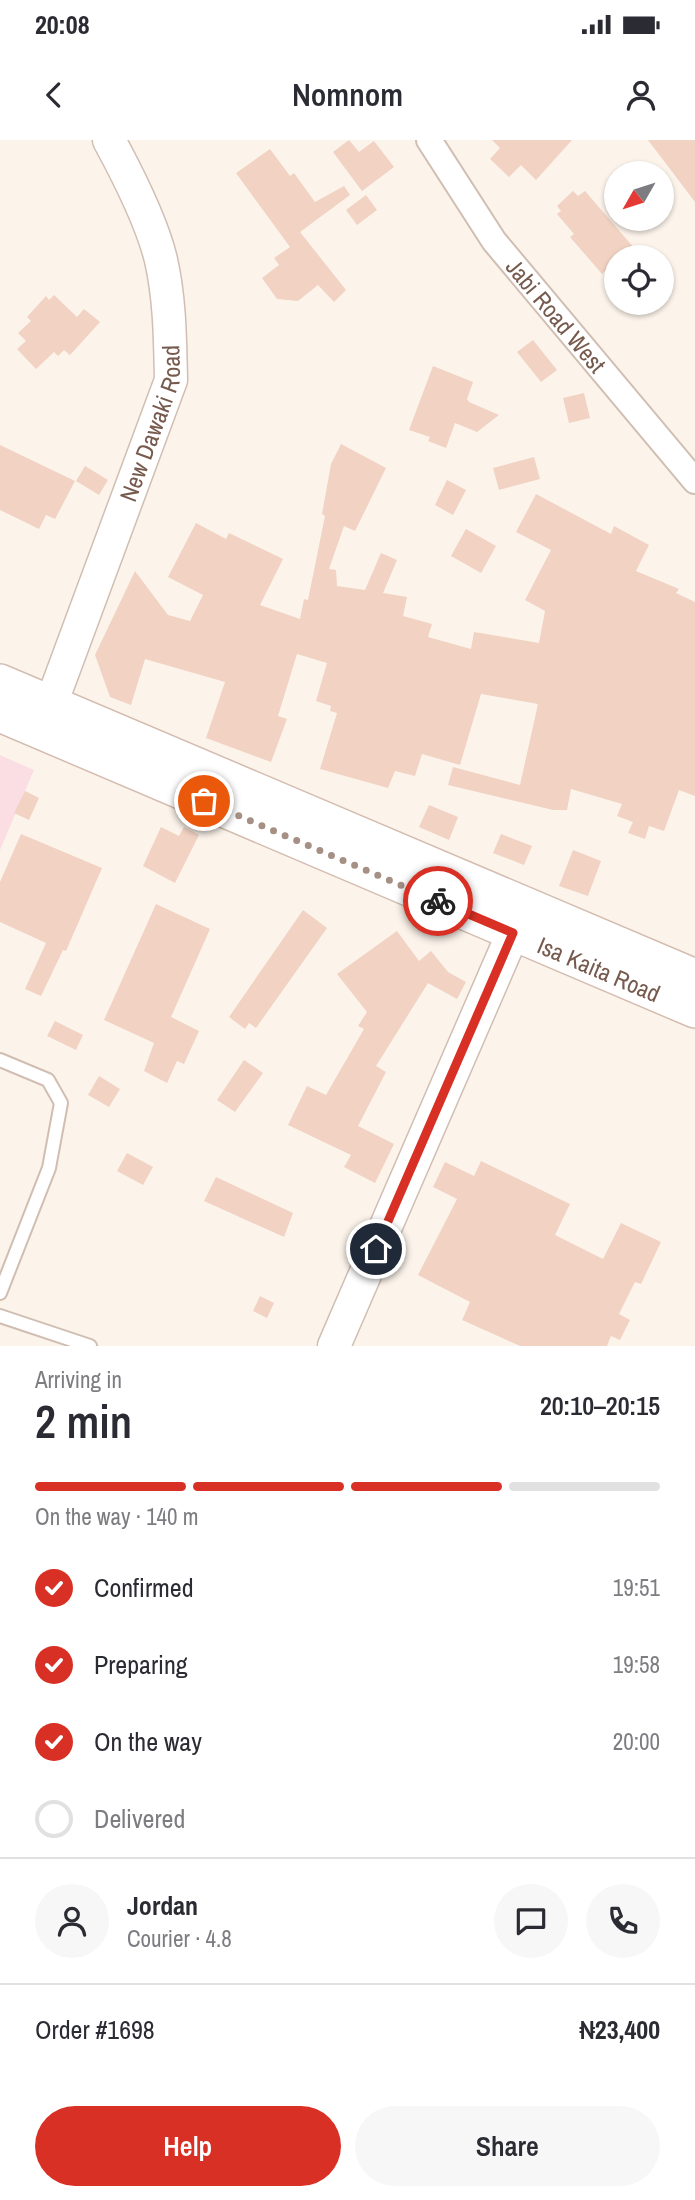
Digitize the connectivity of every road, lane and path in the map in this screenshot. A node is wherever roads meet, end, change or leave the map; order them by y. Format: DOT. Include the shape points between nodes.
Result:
graph roads {
  1 [pos="109,140"];
  2 [pos="429,140"];
  3 [pos="695,481"];
  4 [pos="0,682"];
  5 [pos="51,704"];
  6 [pos="0,714"];
  7 [pos="513,933"];
  8 [pos="695,977"];
  9 [pos="695,1010"];
  10 [pos="0,1060"];
  11 [pos="0,1293"];
  12 [pos="0,1316"];
  13 [pos="90,1346"];
  14 [pos="334,1346"];
  1 -- 5 [label="street, New Dawaki Road" via="160,258 170,323 170,380"];
  2 -- 3 [label="street, Jabi Road West" via="494,241"];
  4 -- 5 [label="main road, Isa Kaita Road"];
  5 -- 8 [label="main road, Isa Kaita Road"];
  6 -- 7 [label="main road, Isa Kaita Road"];
  7 -- 9 [label="main road, Isa Kaita Road"];
  7 -- 14 [label="street"];
  10 -- 11 [label="lane" via="48,1080 61,1103 49,1168"];
  12 -- 13 [label="lane"];
}
